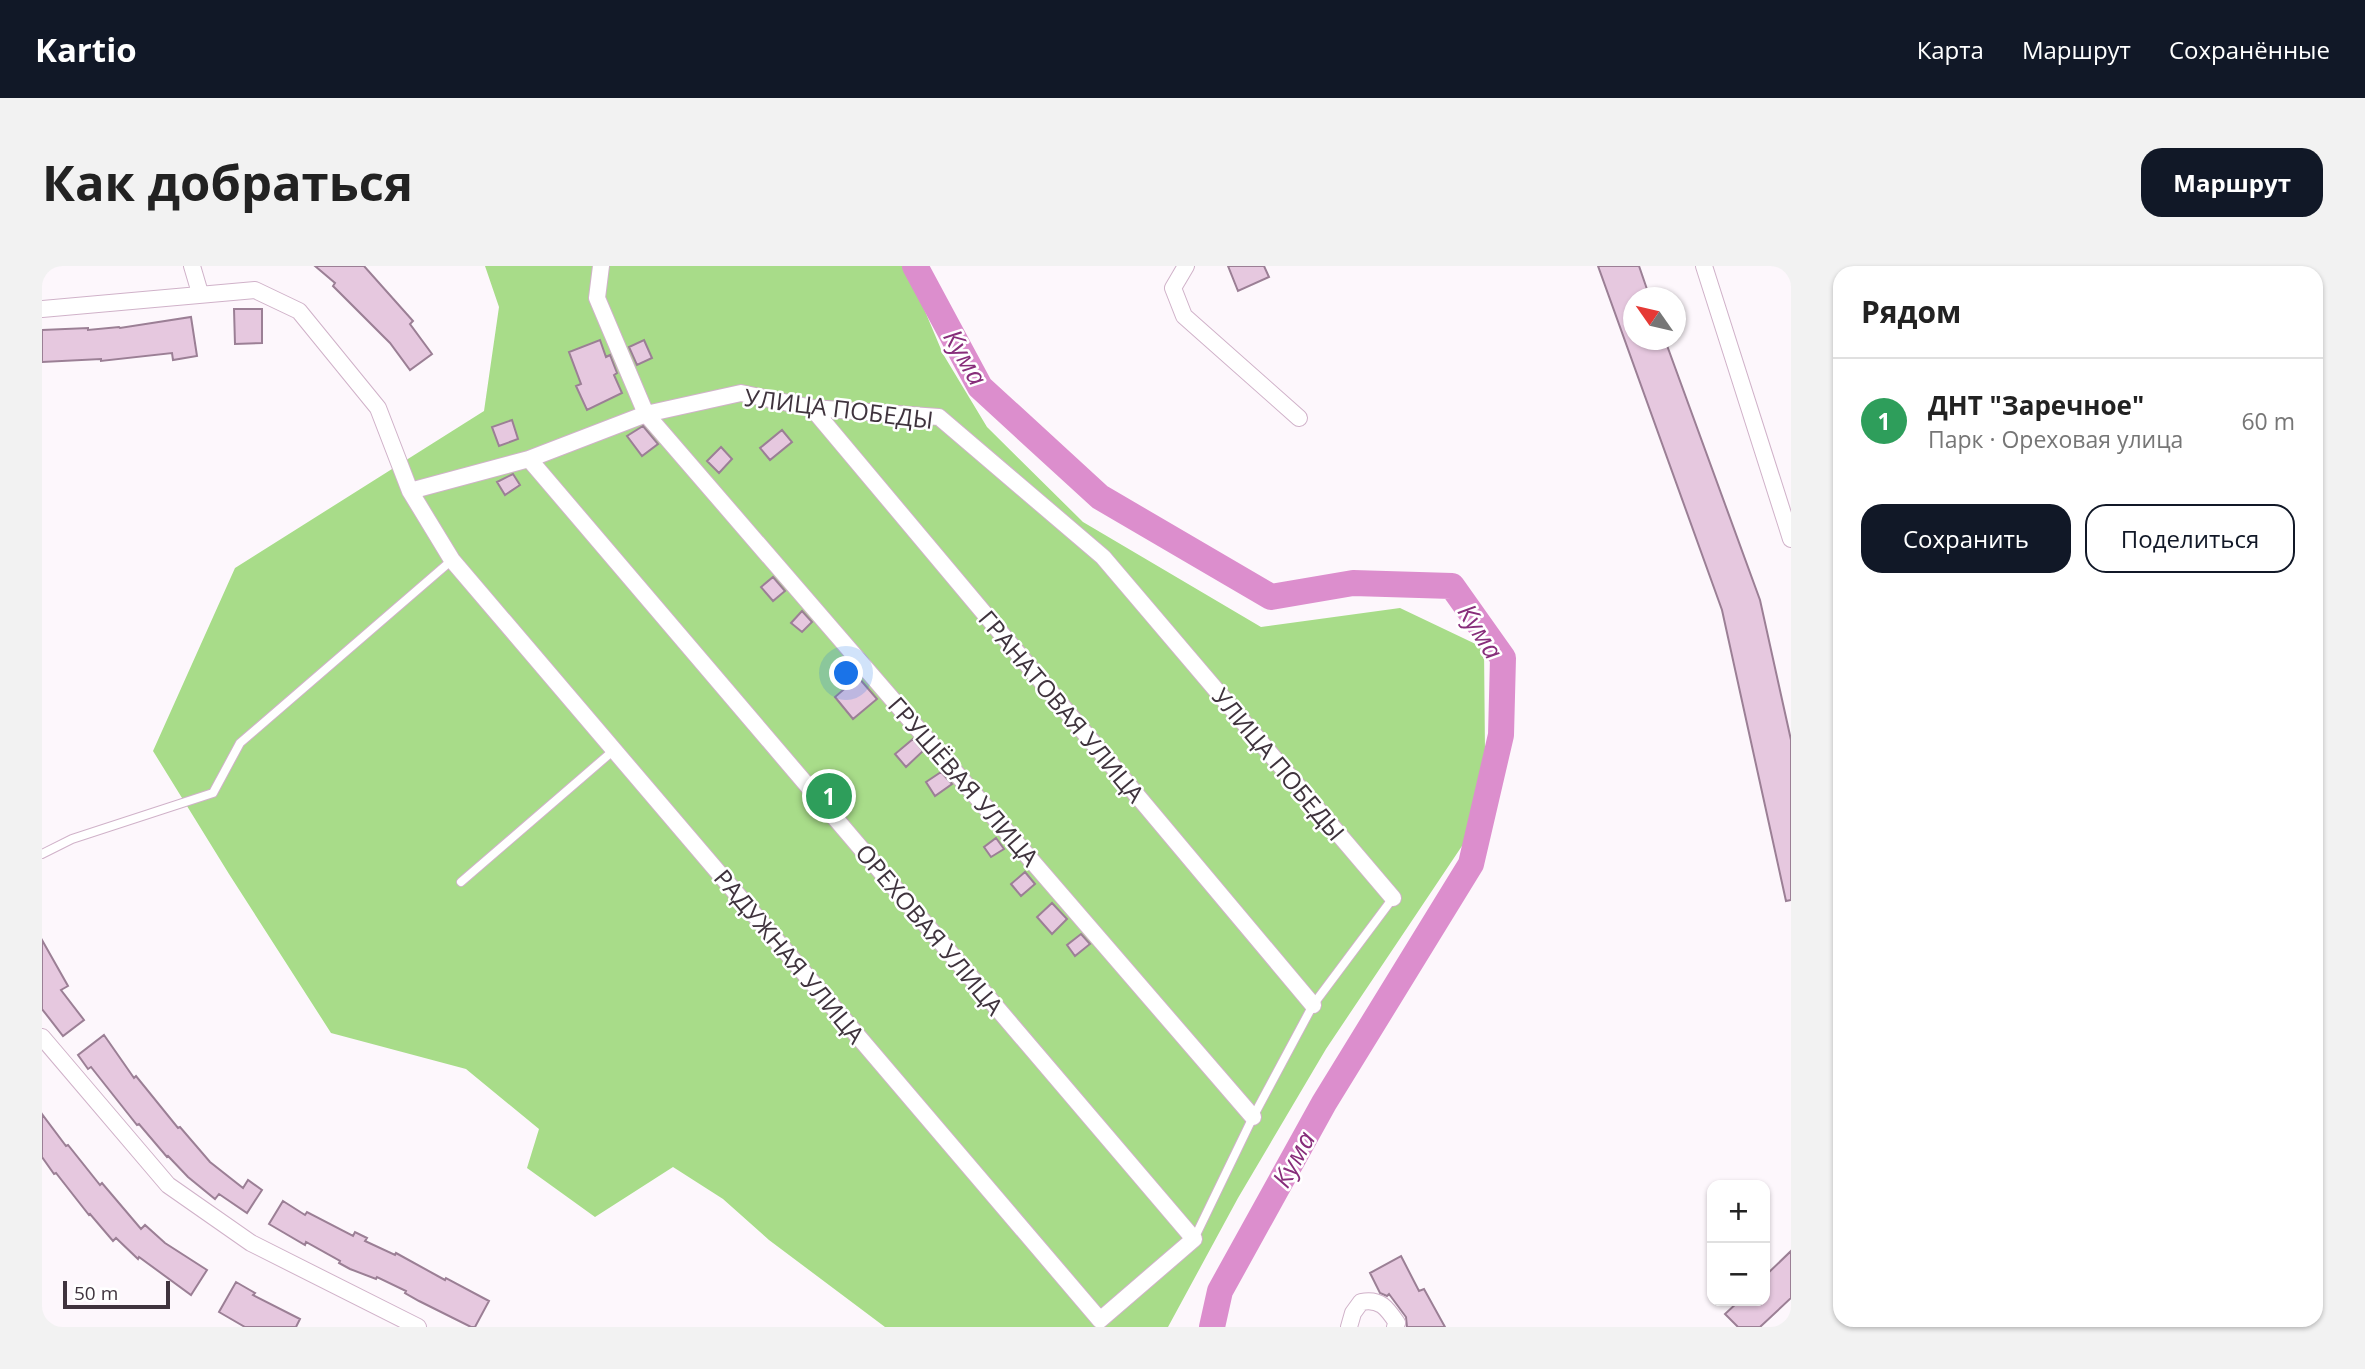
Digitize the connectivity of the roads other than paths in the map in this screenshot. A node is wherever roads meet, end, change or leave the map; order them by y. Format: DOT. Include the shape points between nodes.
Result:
graph roads {
  1 [pos="192,266"];
  2 [pos="601,266"];
  3 [pos="1186,266"];
  4 [pos="1704,266"];
  5 [pos="200,293"];
  6 [pos="42,309"];
  7 [pos="811,408"];
  8 [pos="646,414"];
  9 [pos="1299,418"];
  10 [pos="529,459"];
  11 [pos="410,491"];
  12 [pos="1791,539"];
  13 [pos="452,560"];
  14 [pos="614,750"];
  15 [pos="42,854"];
  16 [pos="461,882"];
  17 [pos="1393,898"];
  18 [pos="1312,1005"];
  19 [pos="42,1037"];
  20 [pos="1253,1117"];
  21 [pos="1194,1239"];
  22 [pos="418,1327"];
  23 [pos="1349,1327"];
  24 [pos="1395,1327"];
  1 -- 5 [label="street"];
  2 -- 8 [label="street, ГРУШЁВАЯ УЛИЦА" via="597,298"];
  3 -- 9 [label="street" via="1173,288 1184,316"];
  4 -- 12 [label="street"];
  5 -- 6 [label="street"];
  5 -- 11 [label="street" via="255,290 299,311 379,408"];
  7 -- 8 [label="street, УЛИЦА ПОБЕДЫ" via="741,393"];
  7 -- 17 [label="street, УЛИЦА ПОБЕДЫ" via="939,417 1103,557"];
  7 -- 18 [label="street, ГРАНАТОВАЯ УЛИЦА"];
  8 -- 10 [label="street, УЛИЦА ПОБЕДЫ"];
  8 -- 20 [label="street, ГРУШЁВАЯ УЛИЦА"];
  10 -- 11 [label="street, УЛИЦА ПОБЕДЫ"];
  10 -- 21 [label="street, ОРЕХОВАЯ УЛИЦА"];
  11 -- 13 [label="street, РАДУЖНАЯ УЛИЦА"];
  13 -- 14 [label="street, РАДУЖНАЯ УЛИЦА"];
  13 -- 15 [label="lane" via="240,743 213,793 72,839"];
  14 -- 16 [label="lane"];
  14 -- 21 [label="street, РАДУЖНАЯ УЛИЦА" via="1100,1320"];
  17 -- 18 [label="lane"];
  18 -- 20 [label="lane"];
  19 -- 22 [label="street" via="168,1185 251,1243"];
  20 -- 21 [label="lane"];
  23 -- 24 [label="street" via="1361,1302 1372,1299 1385,1306 1397,1323"];
}
